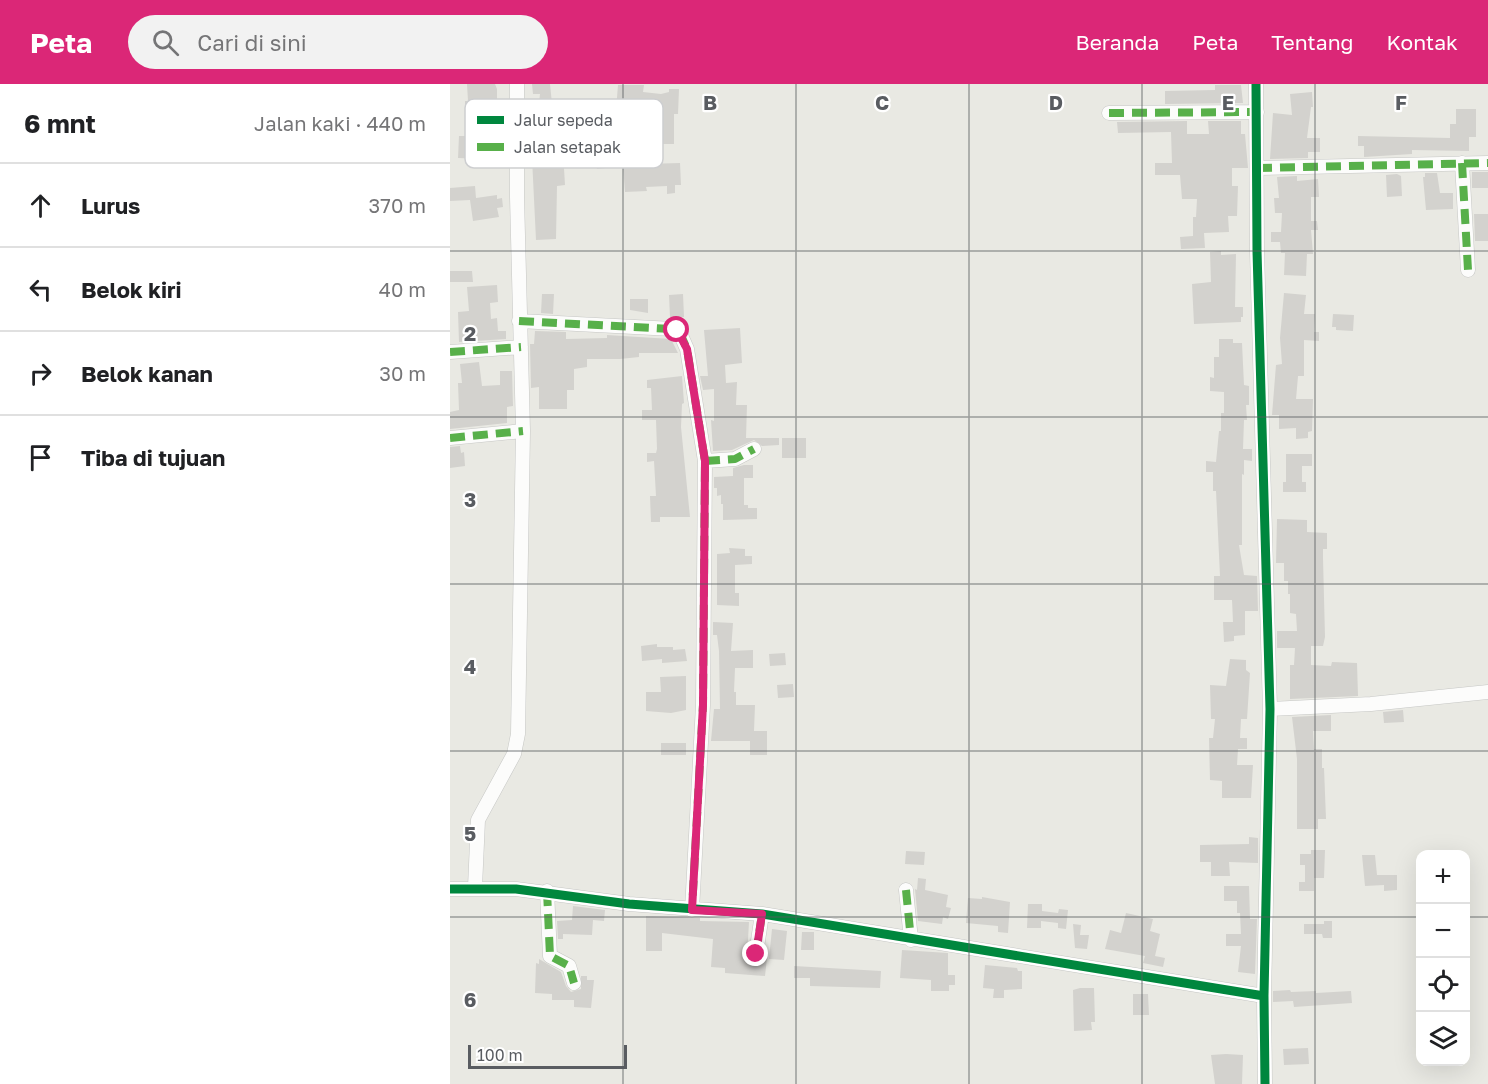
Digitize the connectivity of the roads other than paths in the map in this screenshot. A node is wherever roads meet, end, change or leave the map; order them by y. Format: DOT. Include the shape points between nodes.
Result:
graph roads {
  1 [pos="517,84"];
  2 [pos="1256,84"];
  3 [pos="517,99"];
  4 [pos="1109,112"];
  5 [pos="1257,112"];
  6 [pos="1462,163"];
  7 [pos="1488,163"];
  8 [pos="517,168"];
  9 [pos="1257,168"];
  10 [pos="1468,270"];
  11 [pos="519,321"];
  12 [pos="521,347"];
  13 [pos="450,352"];
  14 [pos="523,431"];
  15 [pos="450,438"];
  16 [pos="754,449"];
  17 [pos="705,461"];
  18 [pos="1488,692"];
  19 [pos="1270,709"];
  20 [pos="475,887"];
  21 [pos="450,889"];
  22 [pos="906,890"];
  23 [pos="547,891"];
  24 [pos="692,910"];
  25 [pos="762,914"];
  26 [pos="911,940"];
  27 [pos="756,954"];
  28 [pos="574,983"];
  29 [pos="1264,996"];
  30 [pos="1265,1084"];
  1 -- 3 [label="street"];
  2 -- 5 [label="street"];
  4 -- 5 [label="street"];
  5 -- 9 [label="street"];
  6 -- 7 [label="street"];
  6 -- 9 [label="street"];
  6 -- 10 [label="street"];
  8 -- 11 [label="street"];
  9 -- 19 [label="street"];
  11 -- 12 [label="street"];
  11 -- 17 [label="street" via="677,330 684,339 689,360"];
  12 -- 13 [label="street"];
  12 -- 14 [label="street"];
  14 -- 15 [label="street"];
  14 -- 20 [label="street" via="518,734 514,754 478,820"];
  16 -- 17 [label="street" via="735,459"];
  17 -- 24 [label="street" via="703,705"];
  18 -- 19 [label="street"];
  19 -- 29 [label="street"];
  20 -- 21 [label="street"];
  20 -- 23 [label="street"];
  22 -- 26 [label="street"];
  23 -- 24 [label="street"];
  23 -- 28 [label="street" via="550,956 569,966"];
  24 -- 25 [label="street"];
  25 -- 26 [label="street"];
  25 -- 27 [label="street"];
  26 -- 29 [label="street"];
  29 -- 30 [label="street"];
}
